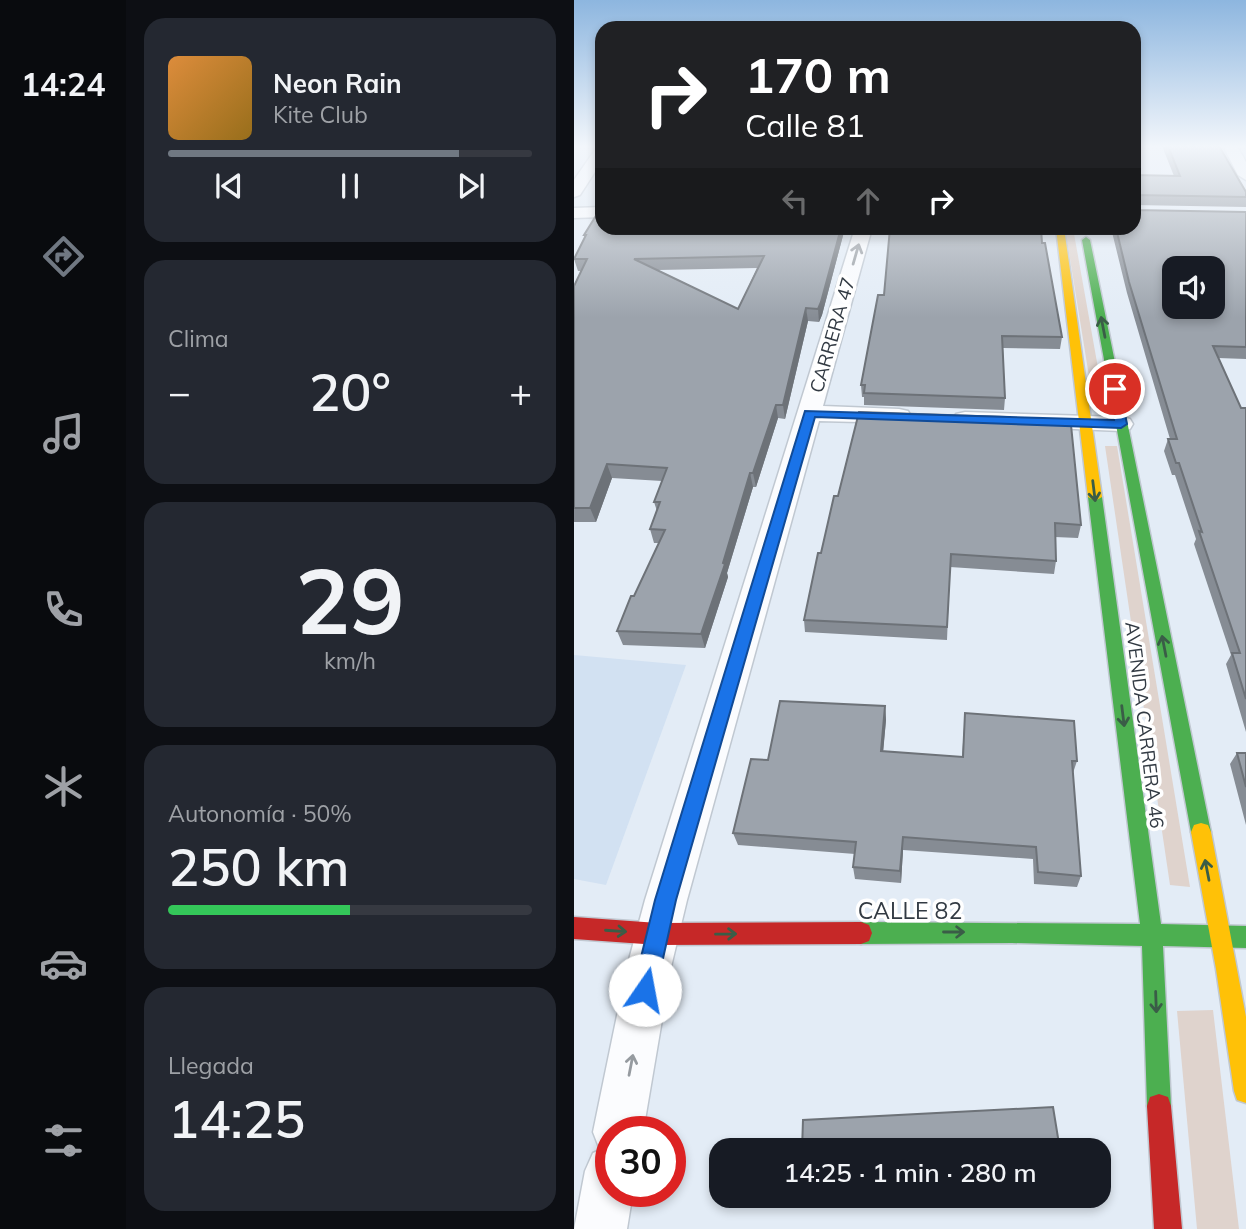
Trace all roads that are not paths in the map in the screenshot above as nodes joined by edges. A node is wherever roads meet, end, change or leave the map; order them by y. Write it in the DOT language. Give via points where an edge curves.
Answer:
graph roads {
  1 [pos="595,212"];
  2 [pos="574,213"];
  3 [pos="861,235"];
  4 [pos="1061,235"];
  5 [pos="1085,235"];
  6 [pos="810,413"];
  7 [pos="919,417"];
  8 [pos="947,418"];
  9 [pos="1085,423"];
  10 [pos="1121,424"];
  11 [pos="574,928"];
  12 [pos="658,934"];
  13 [pos="1152,934"];
  14 [pos="1221,936"];
  15 [pos="1246,937"];
  16 [pos="1246,1091"];
  17 [pos="621,1116"];
  18 [pos="604,1207"];
  19 [pos="600,1229"];
  20 [pos="1168,1229"];
  1 -- 2 [label="street"];
  6 -- 3 [label="street, CARRERA 47, one-way"];
  4 -- 9 [label="main road, AVENIDA CARRERA 46"];
  10 -- 5 [label="main road, AVENIDA CARRERA 46, one-way"];
  6 -- 7 [label="street"];
  6 -- 12 [label="street, CARRERA 47"];
  8 -- 9 [label="street"];
  9 -- 10 [label="street"];
  9 -- 13 [label="main road, AVENIDA CARRERA 46, one-way"];
  14 -- 10 [label="main road, AVENIDA CARRERA 46, one-way"];
  11 -- 12 [label="main road, CALLE 82, one-way"];
  12 -- 13 [label="main road, CALLE 82, one-way"];
  17 -- 12 [label="street, CARRERA 47, one-way"];
  13 -- 14 [label="main road, CALLE 82"];
  13 -- 20 [label="main road, AVENIDA CARRERA 46, one-way"];
  14 -- 15 [label="main road, CALLE 82"];
  14 -- 16 [label="main road, AVENIDA CARRERA 46"];
  18 -- 19 [label="street"];
}
